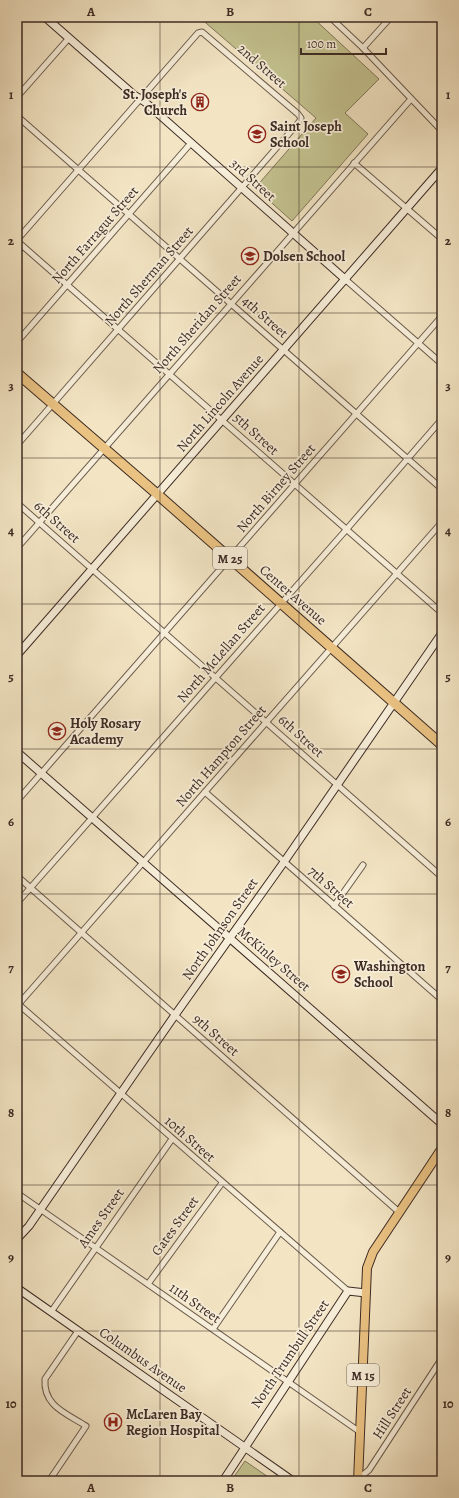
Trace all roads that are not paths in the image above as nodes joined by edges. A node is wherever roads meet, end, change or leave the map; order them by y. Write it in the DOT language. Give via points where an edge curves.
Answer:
graph roads {
  1 [pos="45,17"];
  2 [pos="330,17"];
  3 [pos="391,17"];
  4 [pos="69,38"];
  5 [pos="364,48"];
  6 [pos="17,97"];
  7 [pos="140,99"];
  8 [pos="410,99"];
  9 [pos="17,116"];
  10 [pos="299,122"];
  11 [pos="442,131"];
  12 [pos="192,143"];
  13 [pos="354,163"];
  14 [pos="442,168"];
  15 [pos="79,169"];
  16 [pos="243,187"];
  17 [pos="407,208"];
  18 [pos="129,214"];
  19 [pos="293,233"];
  20 [pos="442,239"];
  21 [pos="17,240"];
  22 [pos="180,259"];
  23 [pos="346,280"];
  24 [pos="67,285"];
  25 [pos="231,303"];
  26 [pos="442,316"];
  27 [pos="118,329"];
  28 [pos="17,342"];
  29 [pos="418,343"];
  30 [pos="284,349"];
  31 [pos="442,364"];
  32 [pos="17,373"];
  33 [pos="169,373"];
  34 [pos="53,404"];
  35 [pos="356,414"];
  36 [pos="442,419"];
  37 [pos="222,420"];
  38 [pos="17,446"];
  39 [pos="104,449"];
  40 [pos="408,459"];
  41 [pos="294,484"];
  42 [pos="442,489"];
  43 [pos="157,494"];
  44 [pos="17,503"];
  45 [pos="39,522"];
  46 [pos="442,522"];
  47 [pos="346,530"];
  48 [pos="17,548"];
  49 [pos="230,558"];
  50 [pos="92,569"];
  51 [pos="396,574"];
  52 [pos="281,603"];
  53 [pos="442,613"];
  54 [pos="165,632"];
  55 [pos="442,633"];
  56 [pos="332,648"];
  57 [pos="17,655"];
  58 [pos="216,677"];
  59 [pos="394,703"];
  60 [pos="267,721"];
  61 [pos="442,745"];
  62 [pos="17,752"];
  63 [pos="42,773"];
  64 [pos="337,785"];
  65 [pos="205,792"];
  66 [pos="17,801"];
  67 [pos="92,818"];
  68 [pos="143,862"];
  69 [pos="284,862"];
  70 [pos="363,865"];
  71 [pos="17,876"];
  72 [pos="442,877"];
  73 [pos="30,888"];
  74 [pos="17,903"];
  75 [pos="334,906"];
  76 [pos="81,933"];
  77 [pos="230,938"];
  78 [pos="442,1000"];
  79 [pos="17,1004"];
  80 [pos="175,1015"];
  81 [pos="121,1094"];
  82 [pos="442,1124"];
  83 [pos="172,1139"];
  84 [pos="442,1148"];
  85 [pos="222,1183"];
  86 [pos="17,1193"];
  87 [pos="40,1209"];
  88 [pos="399,1212"];
  89 [pos="280,1232"];
  90 [pos="17,1239"];
  91 [pos="95,1248"];
  92 [pos="148,1284"];
  93 [pos="17,1288"];
  94 [pos="348,1291"];
  95 [pos="366,1293"];
  96 [pos="51,1312"];
  97 [pos="213,1329"];
  98 [pos="78,1331"];
  99 [pos="442,1358"];
  100 [pos="287,1382"];
  101 [pos="360,1432"];
  102 [pos="245,1447"];
  103 [pos="358,1480"];
  104 [pos="49,1481"];
  105 [pos="223,1481"];
  106 [pos="292,1481"];
  1 -- 4 [label="street, 3rd Street"];
  2 -- 5 [label="street"];
  3 -- 5 [label="street"];
  4 -- 6 [label="street"];
  4 -- 7 [label="street, 3rd Street"];
  5 -- 8 [label="street"];
  7 -- 10 [label="street, 2nd Street" via="198,33 202,32 298,114"];
  7 -- 12 [label="street, 3rd Street"];
  7 -- 15 [label="street"];
  8 -- 11 [label="street"];
  8 -- 13 [label="street, North Sheridan Street"];
  9 -- 15 [label="street, 4th Street"];
  10 -- 16 [label="street, North Sherman Street"];
  12 -- 16 [label="street, 3rd Street"];
  12 -- 18 [label="street, North Farragut Street"];
  13 -- 17 [label="street"];
  13 -- 19 [label="street, North Sheridan Street"];
  14 -- 17 [label="street, North Lincoln Avenue"];
  15 -- 18 [label="street, 4th Street"];
  15 -- 21 [label="street"];
  16 -- 19 [label="street, 3rd Street"];
  16 -- 22 [label="street, North Sherman Street"];
  17 -- 20 [label="street"];
  17 -- 23 [label="street, North Lincoln Avenue"];
  18 -- 22 [label="street, 4th Street"];
  18 -- 24 [label="street, North Farragut Street"];
  19 -- 23 [label="street, 3rd Street"];
  19 -- 25 [label="street, North Sheridan Street"];
  21 -- 24 [label="street, 5th Street"];
  22 -- 25 [label="street, 4th Street"];
  22 -- 27 [label="street, North Sherman Street"];
  23 -- 29 [label="street, 3rd Street"];
  23 -- 30 [label="street, North Lincoln Avenue"];
  24 -- 27 [label="street, 5th Street"];
  24 -- 28 [label="street, North Farragut Street"];
  25 -- 30 [label="street, 4th Street"];
  25 -- 33 [label="street, North Sheridan Street"];
  26 -- 29 [label="street, North Birney Street"];
  27 -- 33 [label="street, 5th Street"];
  27 -- 34 [label="street, North Sherman Street"];
  29 -- 31 [label="street, 3rd Street"];
  29 -- 35 [label="street, North Birney Street"];
  30 -- 35 [label="street, 4th Street"];
  30 -- 37 [label="street, North Lincoln Avenue"];
  32 -- 34 [label="highway, Center Avenue / M 25"];
  33 -- 37 [label="street, 5th Street"];
  33 -- 39 [label="street, North Sheridan Street"];
  34 -- 38 [label="street, North Sherman Street"];
  34 -- 39 [label="highway, Center Avenue / M 25"];
  35 -- 40 [label="street, 4th Street"];
  35 -- 41 [label="street, North Birney Street"];
  36 -- 40 [label="street, North McLellan Street"];
  37 -- 41 [label="street, 5th Street"];
  37 -- 43 [label="street, North Lincoln Avenue"];
  39 -- 43 [label="highway, Center Avenue / M 25"];
  39 -- 45 [label="street, North Sheridan Street"];
  40 -- 42 [label="street, 4th Street"];
  40 -- 47 [label="street, North McLellan Street"];
  41 -- 47 [label="street, 5th Street"];
  41 -- 49 [label="street, North Birney Street"];
  43 -- 49 [label="highway, Center Avenue / M 25"];
  43 -- 50 [label="street, North Lincoln Avenue"];
  44 -- 45 [label="street, 6th Street"];
  45 -- 48 [label="street, North Sheridan Street"];
  45 -- 50 [label="street, 6th Street"];
  46 -- 51 [label="street, North Hampton Street"];
  47 -- 51 [label="street, 5th Street"];
  47 -- 52 [label="street, North McLellan Street"];
  49 -- 52 [label="highway, Center Avenue / M 25"];
  49 -- 54 [label="street, North Birney Street"];
  50 -- 54 [label="street, 6th Street"];
  50 -- 57 [label="street, North Lincoln Avenue"];
  51 -- 53 [label="street, 5th Street"];
  51 -- 56 [label="street, North Hampton Street"];
  52 -- 56 [label="highway, Center Avenue / M 25"];
  52 -- 58 [label="street, North McLellan Street"];
  54 -- 58 [label="street, 6th Street"];
  54 -- 63 [label="street, North Birney Street"];
  55 -- 59 [label="street, North Johnson Street"];
  56 -- 59 [label="highway, Center Avenue / M 25"];
  56 -- 60 [label="street, North Hampton Street"];
  58 -- 60 [label="street, 6th Street"];
  58 -- 67 [label="street, North McLellan Street"];
  59 -- 61 [label="highway, Center Avenue / M 25"];
  59 -- 64 [label="street, North Johnson Street"];
  60 -- 64 [label="street, 6th Street"];
  60 -- 65 [label="street, North Hampton Street"];
  62 -- 63 [label="street, McKinley Street"];
  63 -- 66 [label="street, North Birney Street"];
  63 -- 67 [label="street, McKinley Street"];
  64 -- 69 [label="street, North Johnson Street"];
  64 -- 72 [label="street, 6th Street"];
  65 -- 68 [label="street, North Hampton Street"];
  65 -- 69 [label="street, 7th Street"];
  67 -- 68 [label="street, McKinley Street"];
  67 -- 73 [label="street, North McLellan Street"];
  68 -- 76 [label="street, North Hampton Street"];
  68 -- 77 [label="street, McKinley Street"];
  69 -- 75 [label="street, 7th Street"];
  69 -- 77 [label="street, North Johnson Street"];
  70 -- 75 [label="street"];
  71 -- 73 [label="street, 9th Street"];
  73 -- 74 [label="street, North McLellan Street"];
  73 -- 76 [label="street, 9th Street"];
  75 -- 78 [label="street, 7th Street"];
  76 -- 79 [label="street, North Hampton Street"];
  76 -- 80 [label="street, 9th Street"];
  77 -- 80 [label="street, North Johnson Street"];
  77 -- 82 [label="street, McKinley Street"];
  79 -- 81 [label="street, 10th Street"];
  80 -- 81 [label="street, North Johnson Street"];
  80 -- 88 [label="street, 9th Street"];
  81 -- 83 [label="street, 10th Street"];
  81 -- 87 [label="street, North Johnson Street"];
  83 -- 85 [label="street, 10th Street"];
  83 -- 91 [label="street, Ames Street"];
  84 -- 88 [label="main road, M 15"];
  85 -- 89 [label="street, 10th Street"];
  85 -- 92 [label="street, Gates Street"];
  86 -- 87 [label="street, 11th Street"];
  87 -- 90 [label="street, North Johnson Street"];
  87 -- 91 [label="street, 11th Street"];
  88 -- 95 [label="main road, M 15" via="366,1268"];
  89 -- 94 [label="street, 10th Street"];
  89 -- 97 [label="street"];
  91 -- 92 [label="street, 11th Street"];
  91 -- 96 [label="street, Ames Street"];
  92 -- 97 [label="street, 11th Street"];
  93 -- 96 [label="street, Columbus Avenue"];
  94 -- 95 [label="street, North Trumbull Street"];
  94 -- 100 [label="street, North Trumbull Street"];
  95 -- 101 [label="main road, M 15"];
  96 -- 98 [label="street, Columbus Avenue"];
  97 -- 100 [label="street, 11th Street"];
  98 -- 102 [label="street, Columbus Avenue"];
  98 -- 104 [label="street" via="45,1379 44,1388 52,1403 86,1426"];
  99 -- 103 [label="street, Hill Street" via="369,1470"];
  100 -- 101 [label="street, 11th Street"];
  100 -- 102 [label="street, North Trumbull Street"];
  101 -- 103 [label="main road, M 15"];
  102 -- 105 [label="street, North Trumbull Street"];
  102 -- 106 [label="street, Columbus Avenue"];
}
